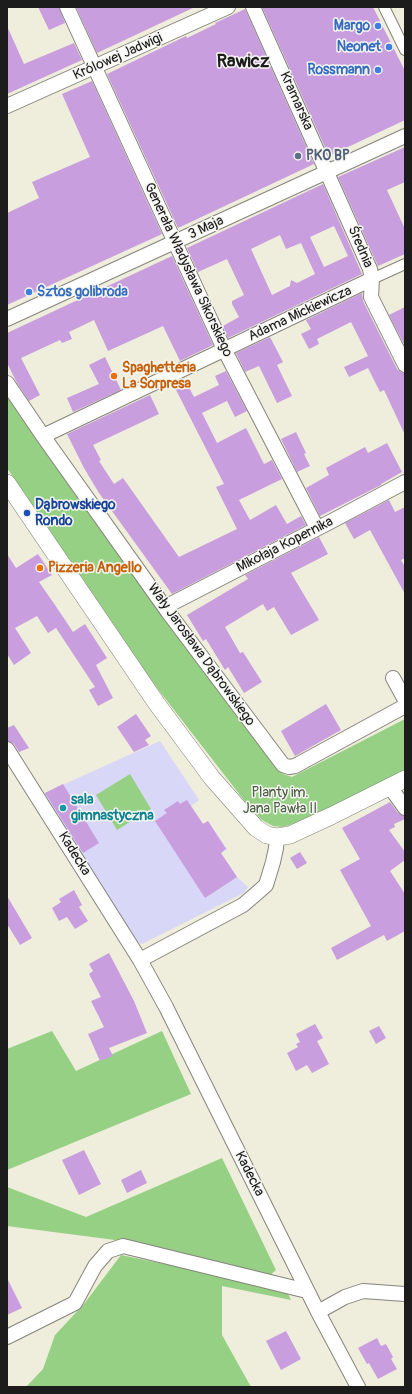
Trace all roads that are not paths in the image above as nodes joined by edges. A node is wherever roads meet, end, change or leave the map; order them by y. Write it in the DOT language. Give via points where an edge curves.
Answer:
graph roads {
  1 [pos="67,7"];
  2 [pos="226,7"];
  3 [pos="253,7"];
  4 [pos="384,7"];
  5 [pos="405,50"];
  6 [pos="95,67"];
  7 [pos="7,106"];
  8 [pos="405,136"];
  9 [pos="328,172"];
  10 [pos="174,243"];
  11 [pos="405,264"];
  12 [pos="372,279"];
  13 [pos="7,319"];
  14 [pos="224,350"];
  15 [pos="405,365"];
  16 [pos="7,383"];
  17 [pos="42,436"];
  18 [pos="405,482"];
  19 [pos="7,484"];
  20 [pos="316,528"];
  21 [pos="165,607"];
  22 [pos="393,678"];
  23 [pos="405,700"];
  24 [pos="405,706"];
  25 [pos="7,748"];
  26 [pos="398,783"];
  27 [pos="405,808"];
  28 [pos="277,837"];
  29 [pos="140,960"];
  30 [pos="307,1290"];
  31 [pos="405,1294"];
  32 [pos="318,1312"];
  33 [pos="7,1337"];
  34 [pos="358,1387"];
  1 -- 6 [label="street, Generała Władysława Sikorskiego"];
  2 -- 6 [label="street, Królowej Jadwigi"];
  3 -- 9 [label="street, Kramarska"];
  4 -- 5 [label="street"];
  6 -- 7 [label="street, Królowej Jadwigi"];
  6 -- 10 [label="street, Generała Władysława Sikorskiego"];
  8 -- 9 [label="street, 3 Maja"];
  9 -- 10 [label="street, 3 Maja"];
  9 -- 12 [label="street, Średnia"];
  10 -- 13 [label="street, 3 Maja"];
  10 -- 14 [label="street, Generała Władysława Sikorskiego"];
  11 -- 12 [label="street, Adama Mickiewicza"];
  12 -- 14 [label="street, Adama Mickiewicza"];
  12 -- 15 [label="street, Średnia" via="371,297"];
  14 -- 17 [label="street, Adama Mickiewicza"];
  14 -- 20 [label="street, Generała Władysława Sikorskiego"];
  16 -- 17 [label="street, Wały Jarosława Dąbrowskiego"];
  17 -- 21 [label="street, Wały Jarosława Dąbrowskiego"];
  18 -- 20 [label="street, Mikołaja Kopernika"];
  19 -- 28 [label="street" via="157,704 212,778 256,828 267,835"];
  20 -- 21 [label="street, Mikołaja Kopernika"];
  21 -- 24 [label="street, Wały Jarosława Dąbrowskiego" via="284,765 295,766"];
  22 -- 23 [label="street"];
  25 -- 29 [label="street, Kadecka"];
  26 -- 27 [label="street"];
  26 -- 28 [label="street" via="290,835"];
  28 -- 29 [label="street" via="266,885 257,894"];
  29 -- 30 [label="street, Kadecka"];
  30 -- 32 [label="street, Kadecka"];
  30 -- 33 [label="street" via="123,1246 108,1250 95,1266 75,1303"];
  31 -- 32 [label="street" via="363,1291 345,1297"];
  32 -- 34 [label="street, Kadecka"];
}
